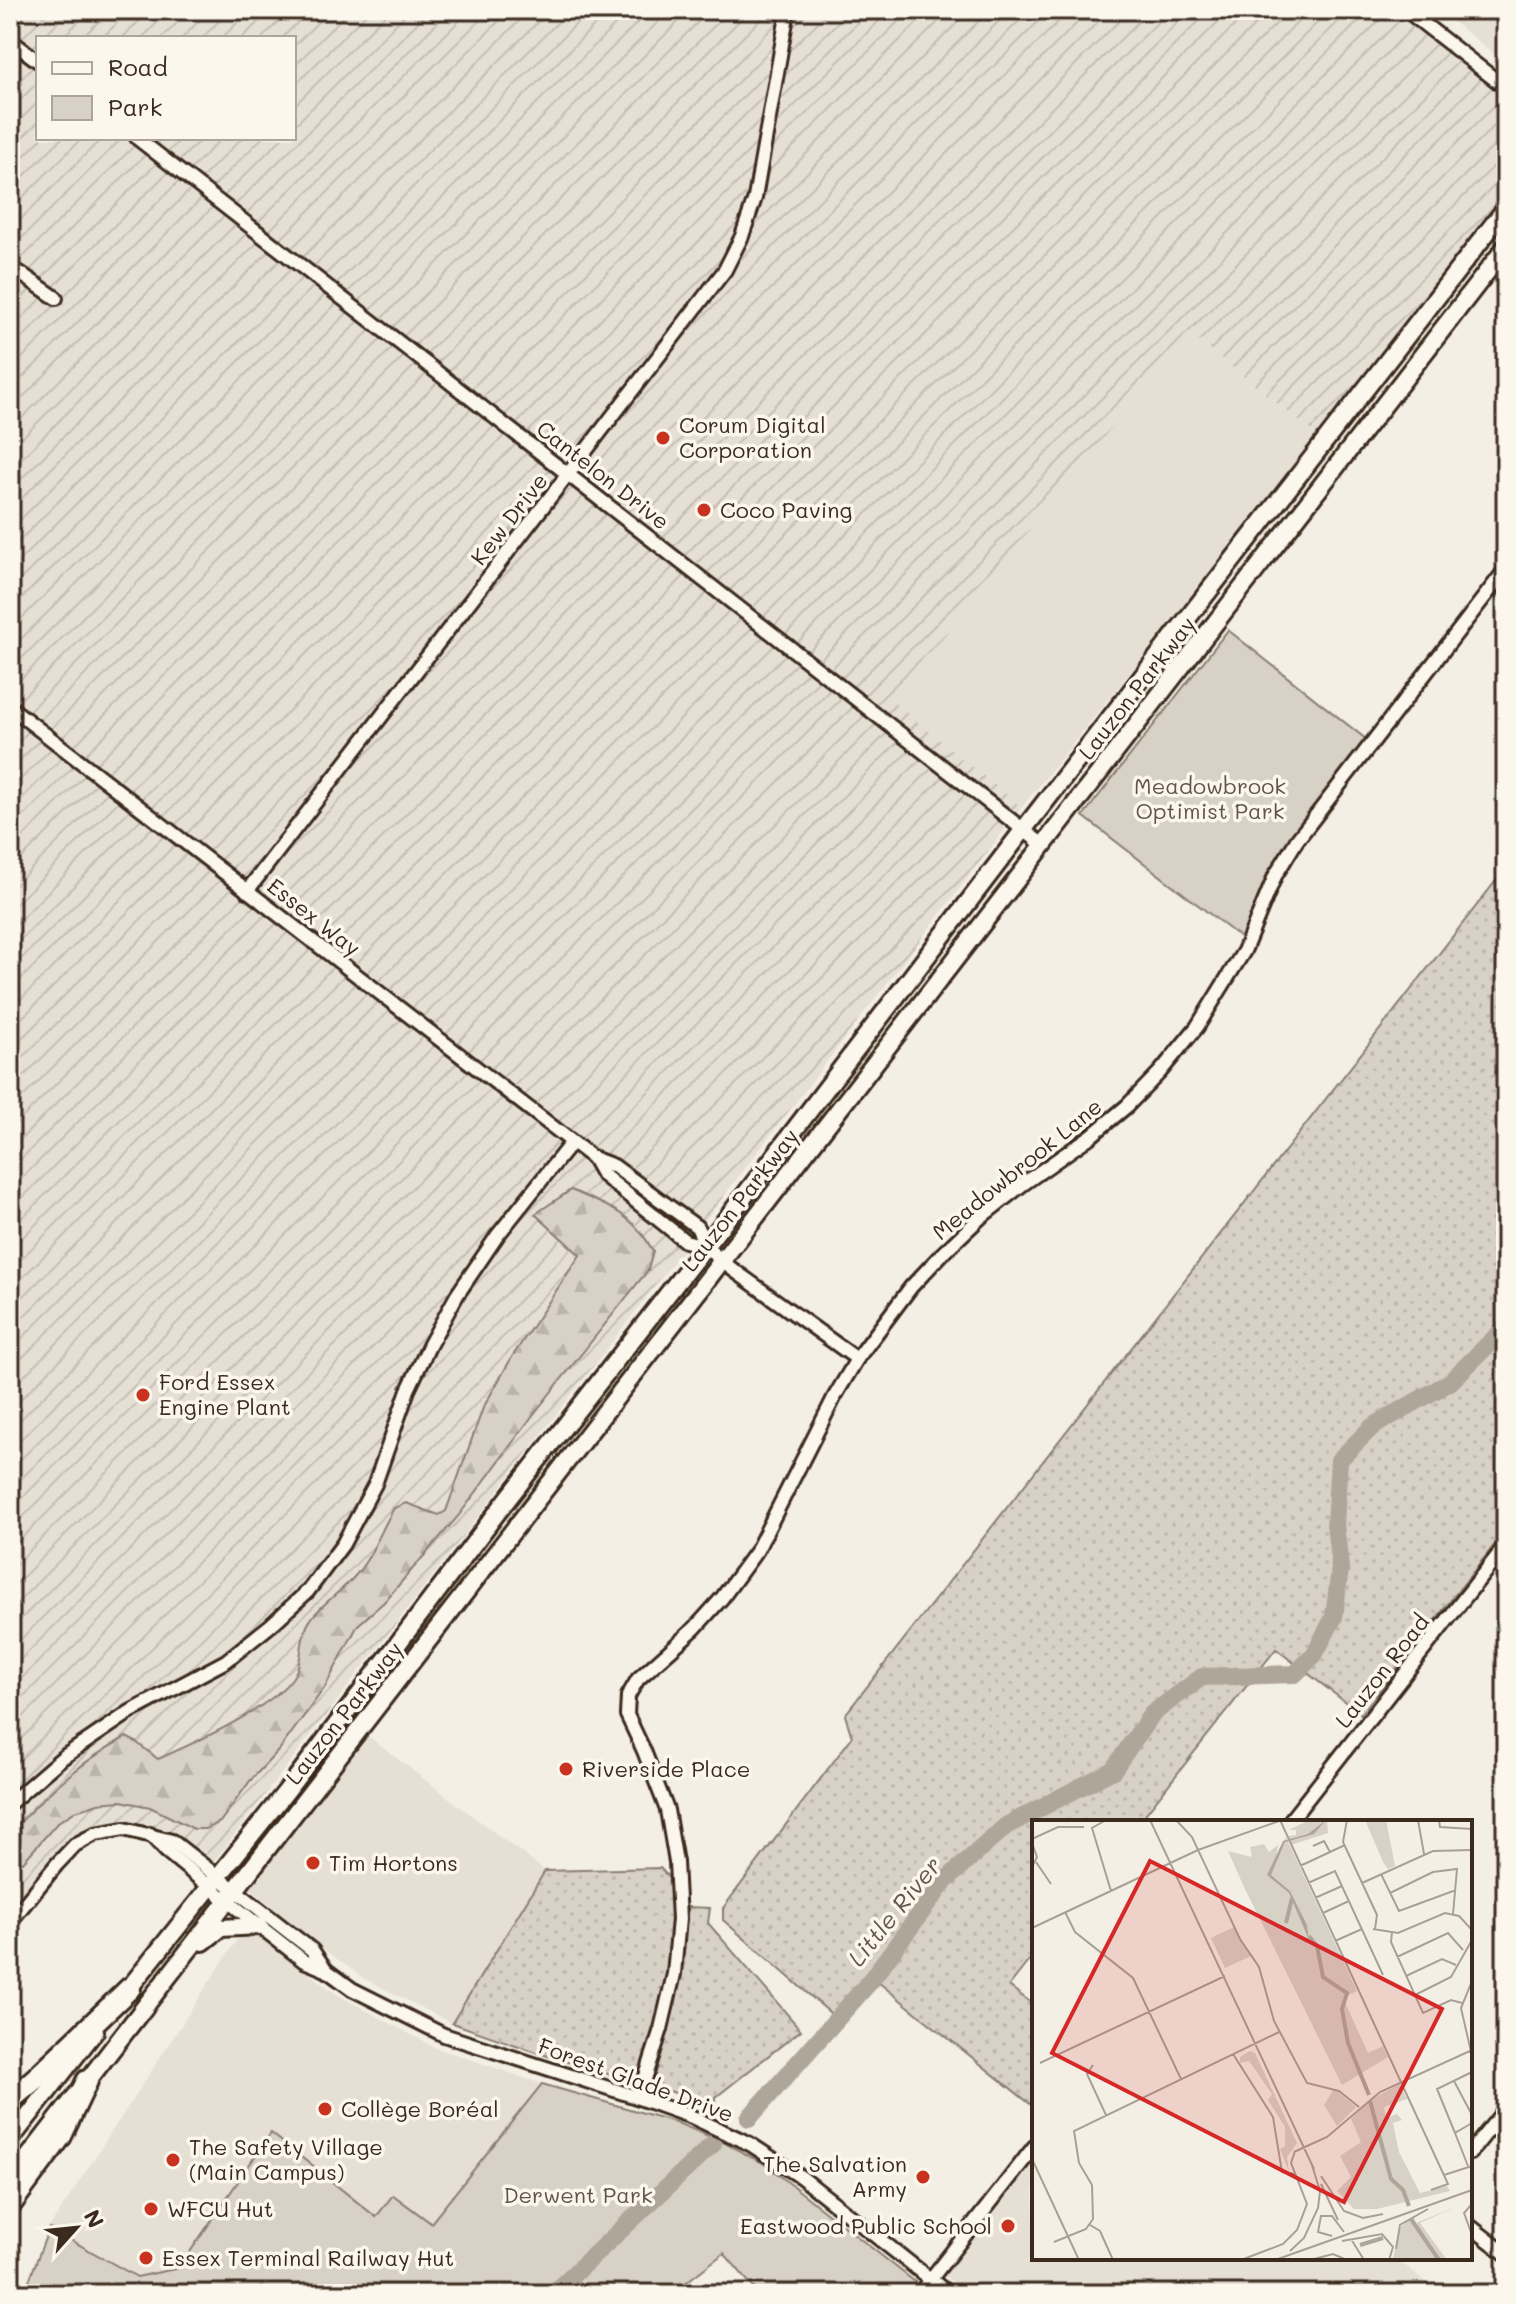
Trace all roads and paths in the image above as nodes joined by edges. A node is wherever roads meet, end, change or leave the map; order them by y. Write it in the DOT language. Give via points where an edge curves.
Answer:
graph roads {
  1 [pos="788,10"];
  2 [pos="1406,10"];
  3 [pos="10,40"];
  4 [pos="36,60"];
  5 [pos="1506,88"];
  6 [pos="140,140"];
  7 [pos="1506,208"];
  8 [pos="1506,247"];
  9 [pos="10,272"];
  10 [pos="56,298"];
  11 [pos="569,473"];
  12 [pos="1506,569"];
  13 [pos="10,707"];
  14 [pos="1024,829"];
  15 [pos="1043,845"];
  16 [pos="247,891"];
  17 [pos="572,1142"];
  18 [pos="593,1158"];
  19 [pos="706,1246"];
  20 [pos="721,1261"];
  21 [pos="857,1359"];
  22 [pos="1506,1545"];
  23 [pos="10,1803"];
  24 [pos="1291,1820"];
  25 [pos="214,1882"];
  26 [pos="231,1896"];
  27 [pos="15,1907"];
  28 [pos="10,1922"];
  29 [pos="259,1926"];
  30 [pos="185,1955"];
  31 [pos="326,1970"];
  32 [pos="130,1988"];
  33 [pos="87,2081"];
  34 [pos="639,2098"];
  35 [pos="10,2100"];
  36 [pos="1506,2108"];
  37 [pos="10,2140"];
  38 [pos="1032,2150"];
  39 [pos="1472,2150"];
  40 [pos="10,2181"];
  41 [pos="10,2205"];
  42 [pos="1472,2228"];
  43 [pos="1506,2254"];
  44 [pos="930,2280"];
  45 [pos="919,2294"];
  46 [pos="949,2294"];
  1 -- 11 [label="street, Kew Drive" via="755,198 742,236 725,270"];
  2 -- 5 [label="street"];
  3 -- 4 [label="street"];
  6 -- 11 [label="street, Cantelon Drive"];
  7 -- 14 [label="main road, Lauzon Parkway"];
  8 -- 15 [label="main road, Lauzon Parkway"];
  9 -- 10 [label="street" via="20,273"];
  11 -- 14 [label="street, Cantelon Drive"];
  11 -- 16 [label="street, Kew Drive"];
  12 -- 21 [label="street, Meadowbrook Lane" via="1297,840 1275,876 1244,951 1179,1049 1127,1106 942,1254"];
  13 -- 16 [label="street, Essex Way"];
  14 -- 15 [label="street, Cantelon Drive"];
  14 -- 19 [label="main road, Lauzon Parkway"];
  15 -- 20 [label="main road, Lauzon Parkway"];
  16 -- 17 [label="street, Essex Way"];
  17 -- 18 [label="street, Essex Way"];
  17 -- 23 [label="street" via="457,1295 408,1390 375,1484 343,1544 308,1591 226,1661 130,1712 62,1758"];
  18 -- 19 [label="street, Essex Way" via="614,1166 692,1223"];
  18 -- 19 [label="street, Essex Way" via="602,1174 685,1241"];
  19 -- 20 [label="street, Essex Way"];
  19 -- 25 [label="main road, Lauzon Parkway"];
  20 -- 21 [label="street, Essex Way"];
  20 -- 26 [label="main road, Lauzon Parkway"];
  21 -- 34 [label="street, Meadowbrook Lane" via="757,1550 722,1598 638,1679 628,1696 627,1715 667,1810 679,1919 674,1974"];
  22 -- 24 [label="street, Lauzon Road"];
  25 -- 26 [label="street"];
  25 -- 27 [label="street" via="172,1841 124,1829 95,1834 75,1845"];
  25 -- 32 [label="main road, Lauzon Parkway"];
  26 -- 29 [label="street, Forest Glade Drive"];
  26 -- 30 [label="main road, Lauzon Parkway"];
  26 -- 31 [label="street, Forest Glade Drive" via="312,1950"];
  27 -- 28 [label="street"];
  29 -- 30 [label="main road" via="221,1928"];
  29 -- 31 [label="street, Forest Glade Drive" via="304,1961"];
  30 -- 33 [label="main road, Lauzon Parkway"];
  31 -- 34 [label="street, Forest Glade Drive" via="352,1989 444,2035"];
  32 -- 35 [label="highway"];
  32 -- 37 [label="main road, Lauzon Parkway"];
  33 -- 40 [label="main road, Lauzon Parkway"];
  33 -- 41 [label="highway" via="61,2136"];
  34 -- 44 [label="street, Forest Glade Drive" via="750,2144 801,2177"];
  36 -- 39 [label="street"];
  38 -- 44 [label="street"];
  42 -- 43 [label="street"];
  44 -- 45 [label="street"];
  44 -- 46 [label="street, Forest Glade Drive"];
}
